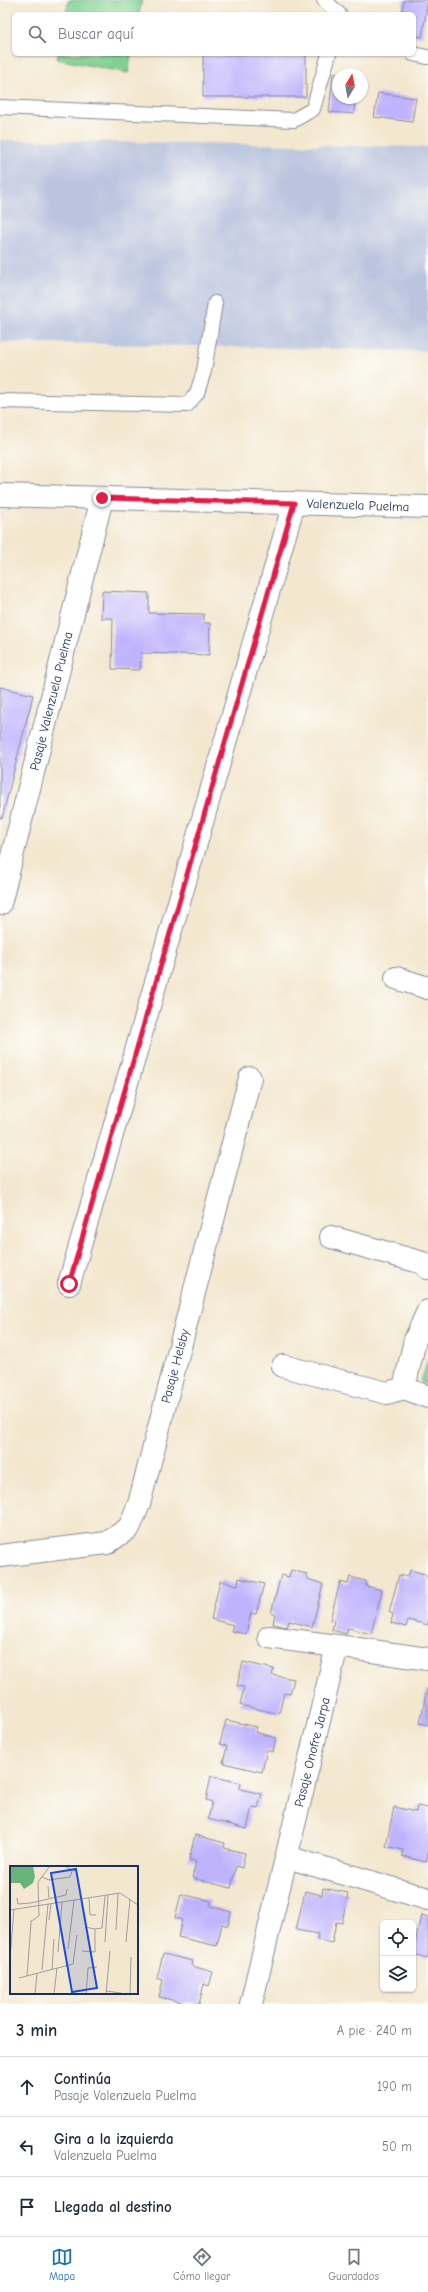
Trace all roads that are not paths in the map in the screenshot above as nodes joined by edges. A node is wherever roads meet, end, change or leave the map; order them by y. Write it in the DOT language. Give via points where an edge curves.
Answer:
graph roads {
  1 [pos="324,0"];
  2 [pos="336,12"];
  3 [pos="416,55"];
  4 [pos="328,56"];
  5 [pos="427,57"];
  6 [pos="0,107"];
  7 [pos="215,303"];
  8 [pos="0,401"];
  9 [pos="0,495"];
  10 [pos="102,498"];
  11 [pos="294,503"];
  12 [pos="428,507"];
  13 [pos="0,904"];
  14 [pos="396,978"];
  15 [pos="428,988"];
  16 [pos="250,1078"];
  17 [pos="331,1237"];
  18 [pos="428,1268"];
  19 [pos="69,1284"];
  20 [pos="428,1311"];
  21 [pos="283,1366"];
  22 [pos="404,1388"];
  23 [pos="428,1397"];
  24 [pos="3,1556"];
  25 [pos="269,1637"];
  26 [pos="337,1646"];
  27 [pos="428,1659"];
  28 [pos="287,1857"];
  29 [pos="428,1899"];
  30 [pos="251,2004"];
  1 -- 2 [label="lane"];
  3 -- 5 [label="lane"];
  4 -- 6 [label="lane" via="313,109 294,120"];
  7 -- 8 [label="lane" via="204,371 197,393 187,405"];
  9 -- 10 [label="street, Valenzuela Puelma"];
  10 -- 11 [label="street, Valenzuela Puelma"];
  10 -- 13 [label="street, Pasaje Valenzuela Puelma"];
  11 -- 12 [label="street, Valenzuela Puelma"];
  11 -- 19 [label="street"];
  14 -- 15 [label="street"];
  16 -- 24 [label="street, Pasaje Helsby" via="139,1504 129,1528 107,1543"];
  17 -- 18 [label="street" via="423,1263"];
  20 -- 22 [label="street" via="416,1340"];
  21 -- 22 [label="street" via="387,1393"];
  22 -- 23 [label="street"];
  25 -- 26 [label="street"];
  26 -- 27 [label="street"];
  26 -- 28 [label="street, Pasaje Onofre Jarpa"];
  28 -- 29 [label="street"];
  28 -- 30 [label="street, Pasaje Onofre Jarpa"];
}
